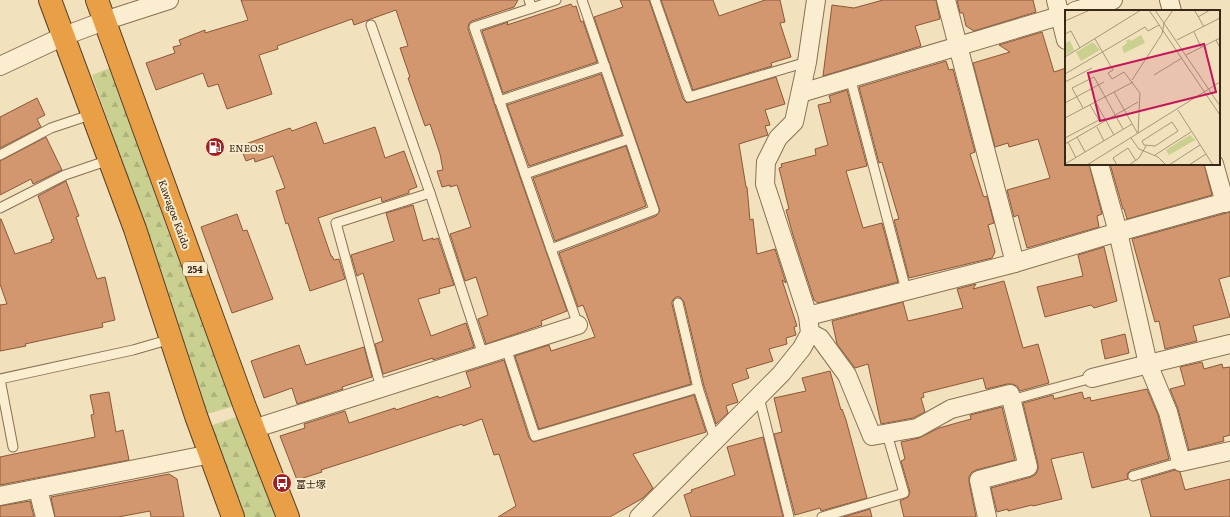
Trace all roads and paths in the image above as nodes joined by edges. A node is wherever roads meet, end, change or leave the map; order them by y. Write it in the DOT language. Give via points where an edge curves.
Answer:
graph roads {
  1 [pos="50,0"];
  2 [pos="97,0"];
  3 [pos="169,0"];
  4 [pos="556,0"];
  5 [pos="582,0"];
  6 [pos="655,0"];
  7 [pos="816,0"];
  8 [pos="946,0"];
  9 [pos="1113,0"];
  10 [pos="1169,0"];
  11 [pos="530,4"];
  12 [pos="1064,10"];
  13 [pos="1172,10"];
  14 [pos="104,21"];
  15 [pos="371,25"];
  16 [pos="1065,25"];
  17 [pos="64,36"];
  18 [pos="957,46"];
  19 [pos="807,62"];
  20 [pos="0,66"];
  21 [pos="605,66"];
  22 [pos="850,77"];
  23 [pos="801,93"];
  24 [pos="500,101"];
  25 [pos="93,114"];
  26 [pos="629,139"];
  27 [pos="0,155"];
  28 [pos="109,160"];
  29 [pos="1099,165"];
  30 [pos="1214,165"];
  31 [pos="525,174"];
  32 [pos="430,193"];
  33 [pos="1227,202"];
  34 [pos="0,208"];
  35 [pos="1118,232"];
  36 [pos="551,249"];
  37 [pos="1015,263"];
  38 [pos="906,290"];
  39 [pos="678,303"];
  40 [pos="809,324"];
  41 [pos="578,325"];
  42 [pos="171,339"];
  43 [pos="1230,344"];
  44 [pos="506,348"];
  45 [pos="484,355"];
  46 [pos="1148,364"];
  47 [pos="1092,378"];
  48 [pos="381,388"];
  49 [pos="698,388"];
  50 [pos="759,397"];
  51 [pos="1011,400"];
  52 [pos="254,428"];
  53 [pos="888,434"];
  54 [pos="715,440"];
  55 [pos="13,447"];
  56 [pos="1230,451"];
  57 [pos="211,454"];
  58 [pos="1181,462"];
  59 [pos="1133,476"];
  60 [pos="38,489"];
  61 [pos="0,496"];
  62 [pos="45,517"];
  63 [pos="233,517"];
  64 [pos="288,517"];
  65 [pos="639,517"];
  66 [pos="789,517"];
  67 [pos="822,517"];
  68 [pos="988,517"];
  1 -- 17 [label="highway"];
  2 -- 14 [label="highway, Kawagoe Kaido / 254"];
  3 -- 14 [label="street"];
  4 -- 11 [label="lane"];
  5 -- 21 [label="lane"];
  6 -- 19 [label="lane" via="689,98"];
  7 -- 19 [label="street"];
  8 -- 18 [label="street"];
  9 -- 12 [label="street"];
  10 -- 13 [label="street"];
  11 -- 24 [label="lane" via="474,27"];
  12 -- 16 [label="street"];
  12 -- 18 [label="street"];
  14 -- 17 [label="street"];
  14 -- 52 [label="highway, Kawagoe Kaido / 254"];
  15 -- 32 [label="lane"];
  17 -- 20 [label="street"];
  17 -- 25 [label="highway"];
  18 -- 22 [label="street"];
  18 -- 37 [label="street"];
  19 -- 23 [label="street"];
  21 -- 24 [label="lane"];
  21 -- 26 [label="lane"];
  22 -- 23 [label="street"];
  22 -- 38 [label="lane"];
  23 -- 40 [label="street" via="794,122 778,138 766,162 765,184"];
  24 -- 31 [label="lane"];
  25 -- 27 [label="lane" via="51,128"];
  25 -- 28 [label="highway"];
  26 -- 31 [label="lane"];
  26 -- 36 [label="lane" via="654,210"];
  28 -- 34 [label="lane" via="65,175"];
  28 -- 42 [label="highway" via="135,228"];
  29 -- 35 [label="street"];
  30 -- 33 [label="street"];
  31 -- 36 [label="lane"];
  32 -- 45 [label="lane"];
  32 -- 48 [label="lane" via="336,223"];
  33 -- 35 [label="street"];
  35 -- 37 [label="street"];
  35 -- 46 [label="street"];
  36 -- 41 [label="lane"];
  37 -- 38 [label="street"];
  38 -- 40 [label="street"];
  39 -- 49 [label="lane"];
  40 -- 50 [label="street" via="802,348"];
  40 -- 53 [label="street" via="846,375 872,436"];
  41 -- 44 [label="street"];
  42 -- 55 [label="lane" via="133,350 0,379"];
  42 -- 57 [label="highway"];
  43 -- 46 [label="street"];
  44 -- 45 [label="street"];
  44 -- 49 [label="lane" via="535,436"];
  45 -- 48 [label="street"];
  46 -- 47 [label="street"];
  46 -- 58 [label="street" via="1168,412"];
  47 -- 51 [label="lane"];
  48 -- 52 [label="street"];
  49 -- 54 [label="lane"];
  50 -- 54 [label="street"];
  50 -- 66 [label="lane"];
  51 -- 53 [label="street" via="1010,394 951,409 917,428"];
  51 -- 68 [label="street" via="1028,467 979,480"];
  52 -- 64 [label="highway, Kawagoe Kaido / 254"];
  53 -- 67 [label="lane" via="904,493"];
  54 -- 65 [label="street"];
  56 -- 58 [label="street"];
  57 -- 60 [label="street"];
  57 -- 63 [label="highway"];
  58 -- 59 [label="lane"];
  60 -- 61 [label="street"];
  60 -- 62 [label="street"];
}
